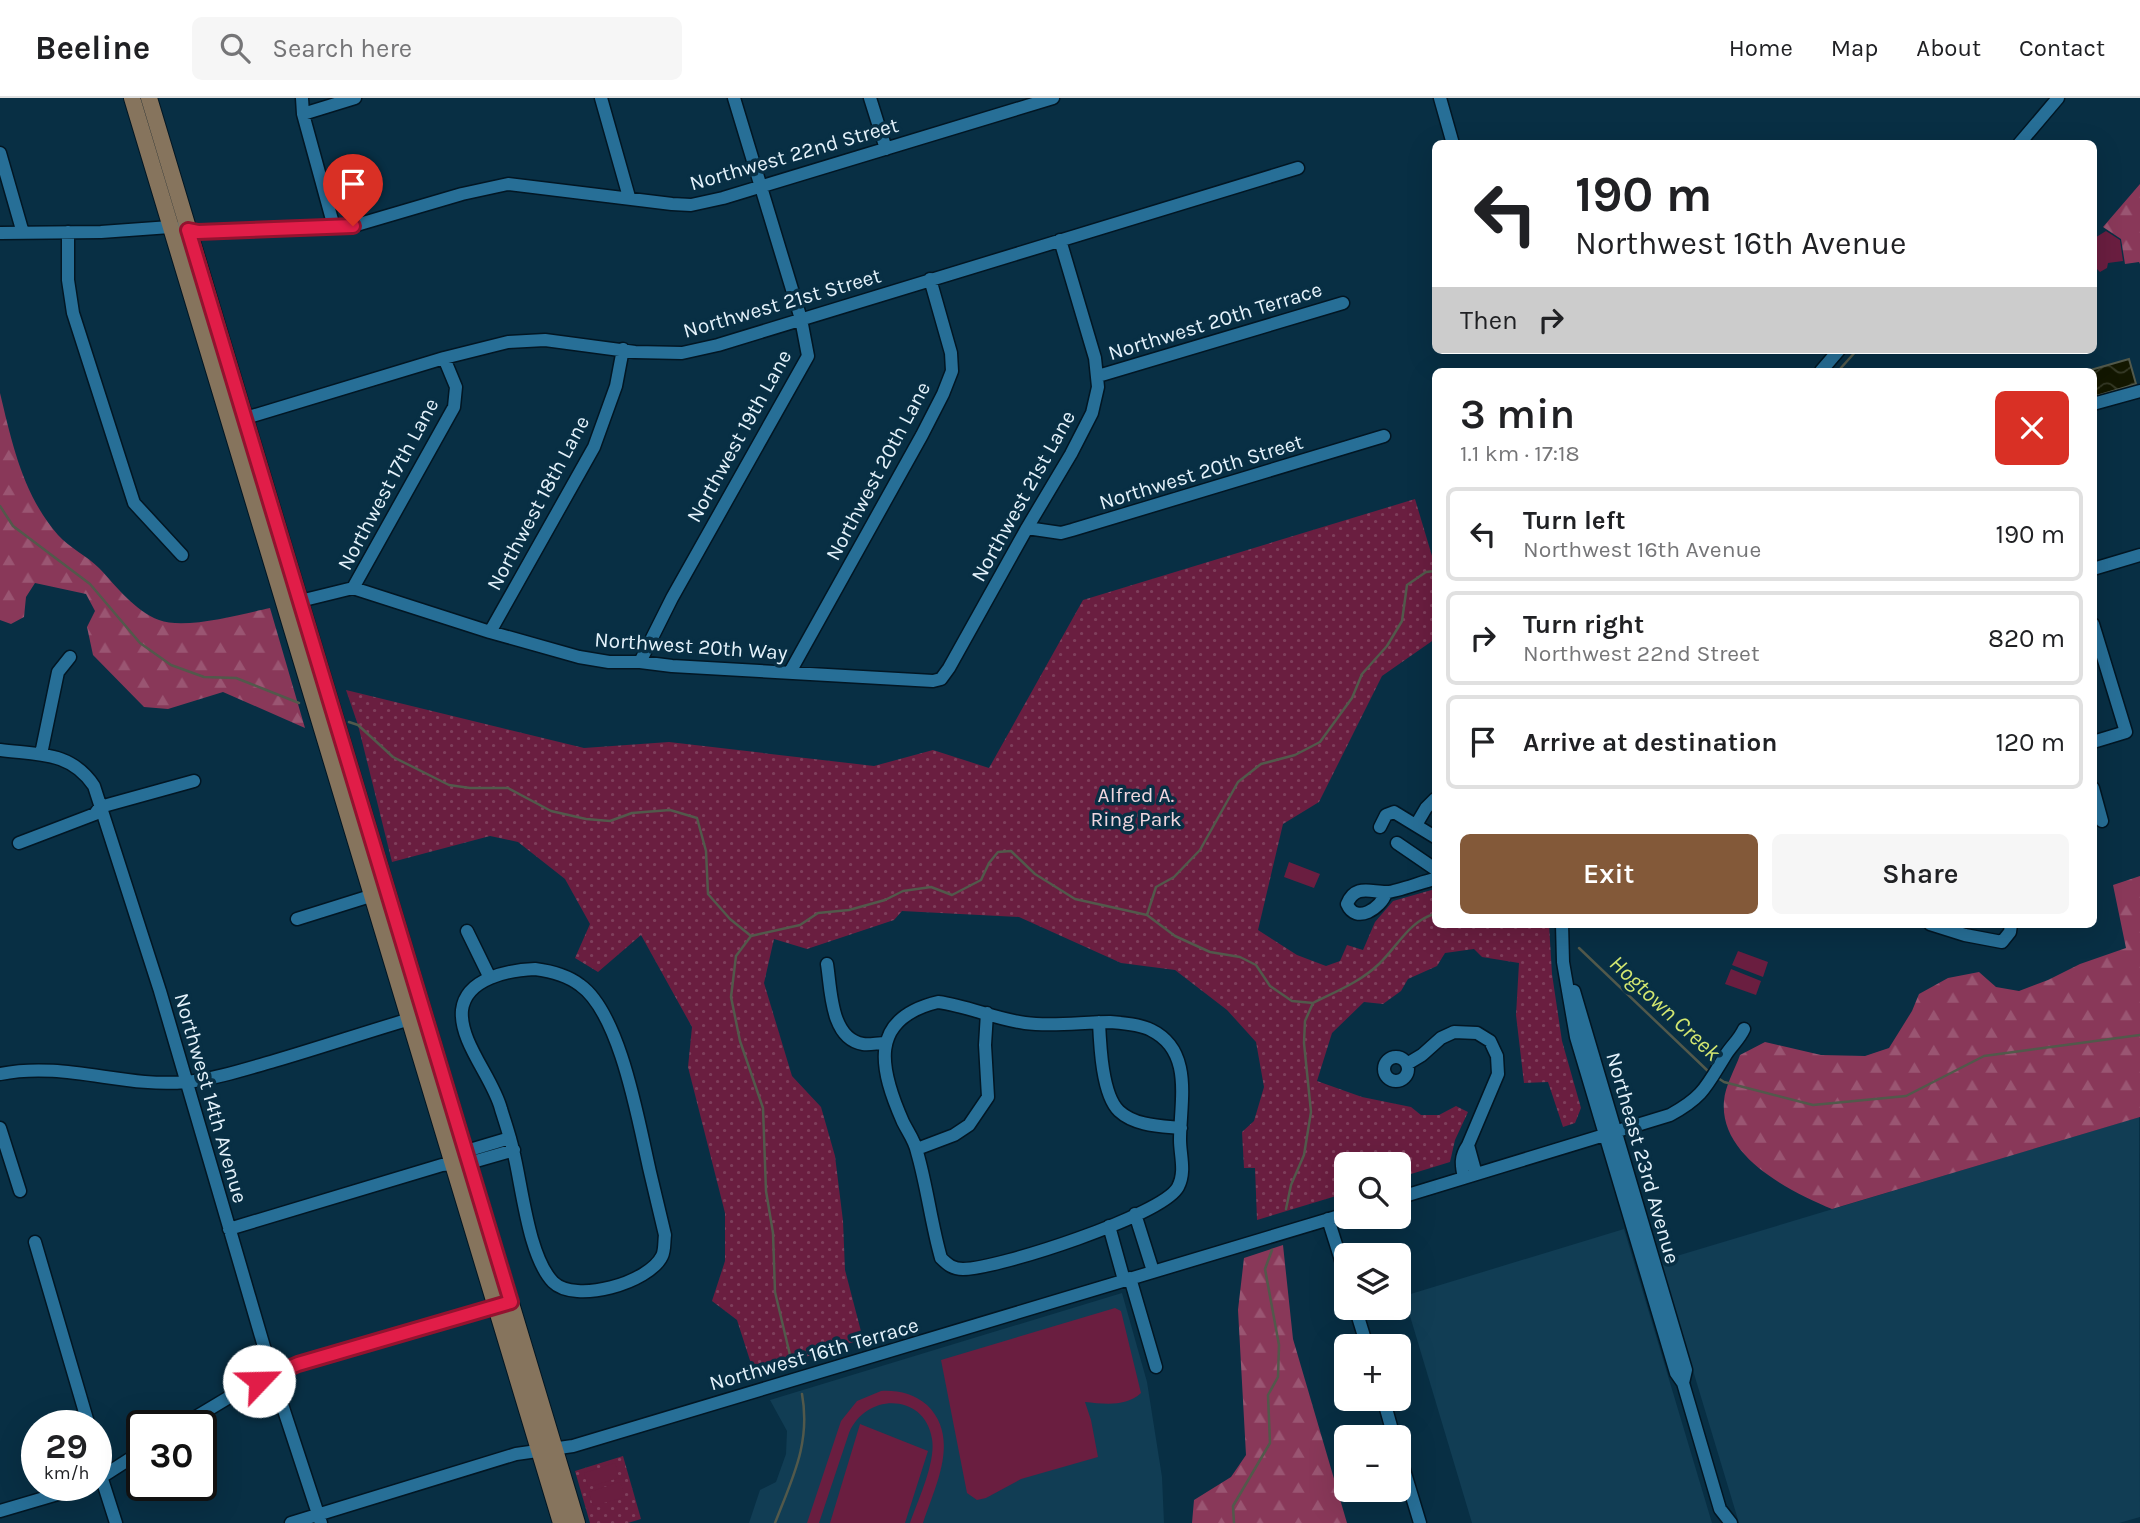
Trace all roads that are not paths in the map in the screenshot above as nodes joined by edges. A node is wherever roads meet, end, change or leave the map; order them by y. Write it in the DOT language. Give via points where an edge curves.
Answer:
graph roads {
  1 [pos="132,98"];
  2 [pos="149,98"];
  3 [pos="302,98"];
  4 [pos="355,98"];
  5 [pos="601,98"];
  6 [pos="734,98"];
  7 [pos="870,98"];
  8 [pos="1053,98"];
  9 [pos="1440,98"];
  10 [pos="2058,98"];
  11 [pos="1009,104"];
  12 [pos="303,114"];
  13 [pos="1453,140"];
  14 [pos="2021,140"];
  15 [pos="886,149"];
  16 [pos="0,153"];
  17 [pos="1298,168"];
  18 [pos="761,187"];
  19 [pos="629,197"];
  20 [pos="170,227"];
  21 [pos="334,227"];
  22 [pos="188,230"];
  23 [pos="68,232"];
  24 [pos="0,233"];
  25 [pos="23,233"];
  26 [pos="1060,240"];
  27 [pos="929,279"];
  28 [pos="1343,303"];
  29 [pos="801,319"];
  30 [pos="623,349"];
  31 [pos="444,358"];
  32 [pos="1098,376"];
  33 [pos="2140,391"];
  34 [pos="2097,403"];
  35 [pos="237,421"];
  36 [pos="1384,436"];
  37 [pos="1027,528"];
  38 [pos="182,555"];
  39 [pos="2140,555"];
  40 [pos="2097,568"];
  41 [pos="354,588"];
  42 [pos="292,603"];
  43 [pos="490,632"];
  44 [pos="2097,637"];
  45 [pos="70,657"];
  46 [pos="640,662"];
  47 [pos="790,672"];
  48 [pos="941,679"];
  49 [pos="2097,741"];
  50 [pos="343,744"];
  51 [pos="326,749"];
  52 [pos="0,750"];
  53 [pos="41,754"];
  54 [pos="194,781"];
  55 [pos="1432,802"];
  56 [pos="2097,803"];
  57 [pos="100,807"];
  58 [pos="2102,821"];
  59 [pos="1416,825"];
  60 [pos="1380,827"];
  61 [pos="1432,835"];
  62 [pos="19,843"];
  63 [pos="1397,843"];
  64 [pos="1432,867"];
  65 [pos="1432,880"];
  66 [pos="1386,892"];
  67 [pos="379,893"];
  68 [pos="297,919"];
  69 [pos="1562,928"];
  70 [pos="1943,928"];
  71 [pos="2010,928"];
  72 [pos="467,932"];
  73 [pos="827,964"];
  74 [pos="490,978"];
  75 [pos="987,1013"];
  76 [pos="424,1014"];
  77 [pos="407,1020"];
  78 [pos="1099,1022"];
  79 [pos="1744,1029"];
  80 [pos="885,1043"];
  81 [pos="1407,1064"];
  82 [pos="0,1074"];
  83 [pos="186,1082"];
  84 [pos="0,1128"];
  85 [pos="1181,1128"];
  86 [pos="1610,1133"];
  87 [pos="512,1144"];
  88 [pos="917,1149"];
  89 [pos="467,1157"];
  90 [pos="452,1163"];
  91 [pos="1470,1176"];
  92 [pos="20,1191"];
  93 [pos="1411,1194"];
  94 [pos="1135,1214"];
  95 [pos="1334,1217"];
  96 [pos="1328,1219"];
  97 [pos="1109,1226"];
  98 [pos="229,1229"];
  99 [pos="35,1242"];
  100 [pos="1336,1243"];
  101 [pos="1153,1271"];
  102 [pos="1127,1279"];
  103 [pos="503,1305"];
  104 [pos="1156,1367"];
  105 [pos="272,1374"];
  106 [pos="84,1410"];
  107 [pos="208,1410"];
  108 [pos="547,1450"];
  109 [pos="1411,1493"];
  110 [pos="34,1501"];
  111 [pos="108,1501"];
  112 [pos="1720,1509"];
  113 [pos="0,1511"];
  114 [pos="319,1519"];
  115 [pos="116,1523"];
  116 [pos="291,1523"];
  117 [pos="561,1523"];
  118 [pos="577,1523"];
  119 [pos="1420,1523"];
  120 [pos="1721,1523"];
  121 [pos="1731,1523"];
  1 -- 20 [label="main road"];
  2 -- 22 [label="main road"];
  3 -- 12 [label="street"];
  4 -- 12 [label="street"];
  5 -- 19 [label="street"];
  6 -- 18 [label="street, Northwest 19th Lane"];
  7 -- 15 [label="street"];
  8 -- 11 [label="street, Northwest 22nd Street"];
  9 -- 13 [label="street"];
  10 -- 14 [label="street"];
  11 -- 15 [label="street, Northwest 22nd Street"];
  12 -- 21 [label="street"];
  15 -- 18 [label="street, Northwest 22nd Street"];
  16 -- 25 [label="street"];
  17 -- 26 [label="street, Northwest 21st Street"];
  18 -- 19 [label="street, Northwest 22nd Street" via="691,205"];
  18 -- 29 [label="street, Northwest 19th Lane"];
  19 -- 21 [label="street, Northwest 22nd Street" via="508,184 353,226"];
  20 -- 22 [label="street, Northwest 22nd Street"];
  20 -- 23 [label="street, Northwest 22nd Street"];
  20 -- 35 [label="main road"];
  21 -- 22 [label="street, Northwest 22nd Street"];
  22 -- 35 [label="main road"];
  23 -- 25 [label="street, Northwest 22nd Street"];
  23 -- 38 [label="street" via="73,313 134,503"];
  24 -- 25 [label="street, Northwest 22nd Street"];
  26 -- 27 [label="street, Northwest 21st Street"];
  26 -- 32 [label="street, Northwest 21st Lane"];
  27 -- 29 [label="street, Northwest 21st Street"];
  27 -- 47 [label="street, Northwest 20th Lane" via="949,343 952,371 922,435"];
  28 -- 32 [label="street, Northwest 20th Terrace"];
  29 -- 30 [label="street, Northwest 21st Street" via="682,353"];
  29 -- 46 [label="street, Northwest 19th Lane" via="808,356 671,598"];
  30 -- 31 [label="street, Northwest 21st Street" via="520,341"];
  30 -- 43 [label="street, Northwest 18th Lane" via="612,399 594,447"];
  31 -- 35 [label="street, Northwest 21st Street"];
  31 -- 41 [label="street, Northwest 17th Lane" via="456,387 454,407"];
  32 -- 37 [label="street, Northwest 21st Lane" via="1091,413"];
  33 -- 34 [label="street"];
  35 -- 42 [label="main road"];
  36 -- 37 [label="street, Northwest 20th Street" via="1061,533"];
  37 -- 48 [label="street, Northwest 21st Lane"];
  39 -- 40 [label="street"];
  41 -- 42 [label="street"];
  41 -- 43 [label="street, Northwest 20th Way"];
  42 -- 50 [label="main road"];
  42 -- 51 [label="main road"];
  43 -- 46 [label="street, Northwest 20th Way" via="579,657"];
  44 -- 49 [label="street" via="2126,732"];
  45 -- 53 [label="street" via="58,672"];
  46 -- 47 [label="street, Northwest 20th Way"];
  47 -- 48 [label="street, Northwest 20th Way"];
  50 -- 51 [label="main road"];
  50 -- 67 [label="main road"];
  51 -- 67 [label="main road"];
  52 -- 53 [label="street, Northwest 14th Avenue"];
  53 -- 57 [label="street, Northwest 14th Avenue" via="84,771"];
  54 -- 57 [label="street"];
  55 -- 59 [label="street"];
  56 -- 58 [label="street"];
  57 -- 62 [label="street" via="95,814"];
  57 -- 83 [label="street, Northwest 14th Avenue"];
  59 -- 60 [label="street" via="1394,812 1386,815"];
  59 -- 61 [label="street"];
  63 -- 64 [label="street"];
  65 -- 66 [label="street"];
  67 -- 68 [label="street"];
  67 -- 76 [label="main road"];
  67 -- 77 [label="main road"];
  69 -- 86 [label="street, Northeast 23rd Avenue" via="1570,1012"];
  70 -- 71 [label="street" via="2002,942"];
  72 -- 74 [label="street"];
  73 -- 80 [label="street" via="838,1023 847,1037 862,1044"];
  74 -- 87 [label="street" via="466,996 463,1023 499,1100"];
  74 -- 87 [label="street" via="512,970 535,969 564,976 594,999 608,1025 634,1100 665,1235 662,1255 645,1275 589,1292 562,1290 551,1280 539,1261"];
  75 -- 78 [label="street" via="1024,1023"];
  75 -- 80 [label="street" via="938,1002 918,1007 894,1028"];
  75 -- 88 [label="street" via="988,1097 969,1125"];
  76 -- 77 [label="street"];
  76 -- 89 [label="main road"];
  77 -- 83 [label="street"];
  77 -- 90 [label="main road"];
  78 -- 85 [label="street" via="1109,1094 1118,1110 1134,1120"];
  78 -- 85 [label="street" via="1151,1029 1168,1043 1178,1057 1183,1080"];
  79 -- 86 [label="street" via="1703,1092 1670,1115"];
  80 -- 88 [label="street" via="883,1059 890,1085"];
  81 -- 91 [label="street" via="1454,1032 1478,1033 1490,1041 1498,1074 1461,1158"];
  82 -- 83 [label="street" via="62,1071"];
  83 -- 98 [label="street, Northwest 14th Avenue"];
  84 -- 92 [label="street"];
  85 -- 94 [label="street" via="1178,1188"];
  86 -- 91 [label="street"];
  86 -- 112 [label="street, Northeast 23rd Avenue" via="1676,1373 1683,1383"];
  87 -- 89 [label="street"];
  88 -- 97 [label="street" via="933,1231 941,1258 949,1267 1000,1264"];
  89 -- 90 [label="street"];
  89 -- 103 [label="main road"];
  90 -- 98 [label="street"];
  90 -- 103 [label="main road"];
  91 -- 93 [label="street"];
  94 -- 97 [label="street"];
  94 -- 101 [label="street"];
  95 -- 96 [label="street, Northwest 16th Terrace"];
  96 -- 100 [label="street"];
  96 -- 101 [label="street, Northwest 16th Terrace"];
  97 -- 102 [label="street"];
  98 -- 105 [label="street, Northwest 14th Avenue"];
  99 -- 106 [label="street"];
  101 -- 102 [label="street, Northwest 16th Terrace"];
  102 -- 104 [label="street"];
  102 -- 108 [label="street, Northwest 16th Terrace" via="573,1446"];
  103 -- 105 [label="street"];
  103 -- 108 [label="main road"];
  105 -- 107 [label="street"];
  105 -- 114 [label="street, Northwest 14th Avenue"];
  108 -- 114 [label="street, Northwest 16th Terrace" via="516,1454"];
  108 -- 117 [label="main road"];
  108 -- 118 [label="main road"];
  109 -- 119 [label="street"];
  110 -- 113 [label="street"];
  111 -- 115 [label="street"];
  112 -- 120 [label="street"];
  112 -- 121 [label="street, Northeast 23rd Avenue"];
  114 -- 116 [label="street, Northwest 16th Terrace"];
}
